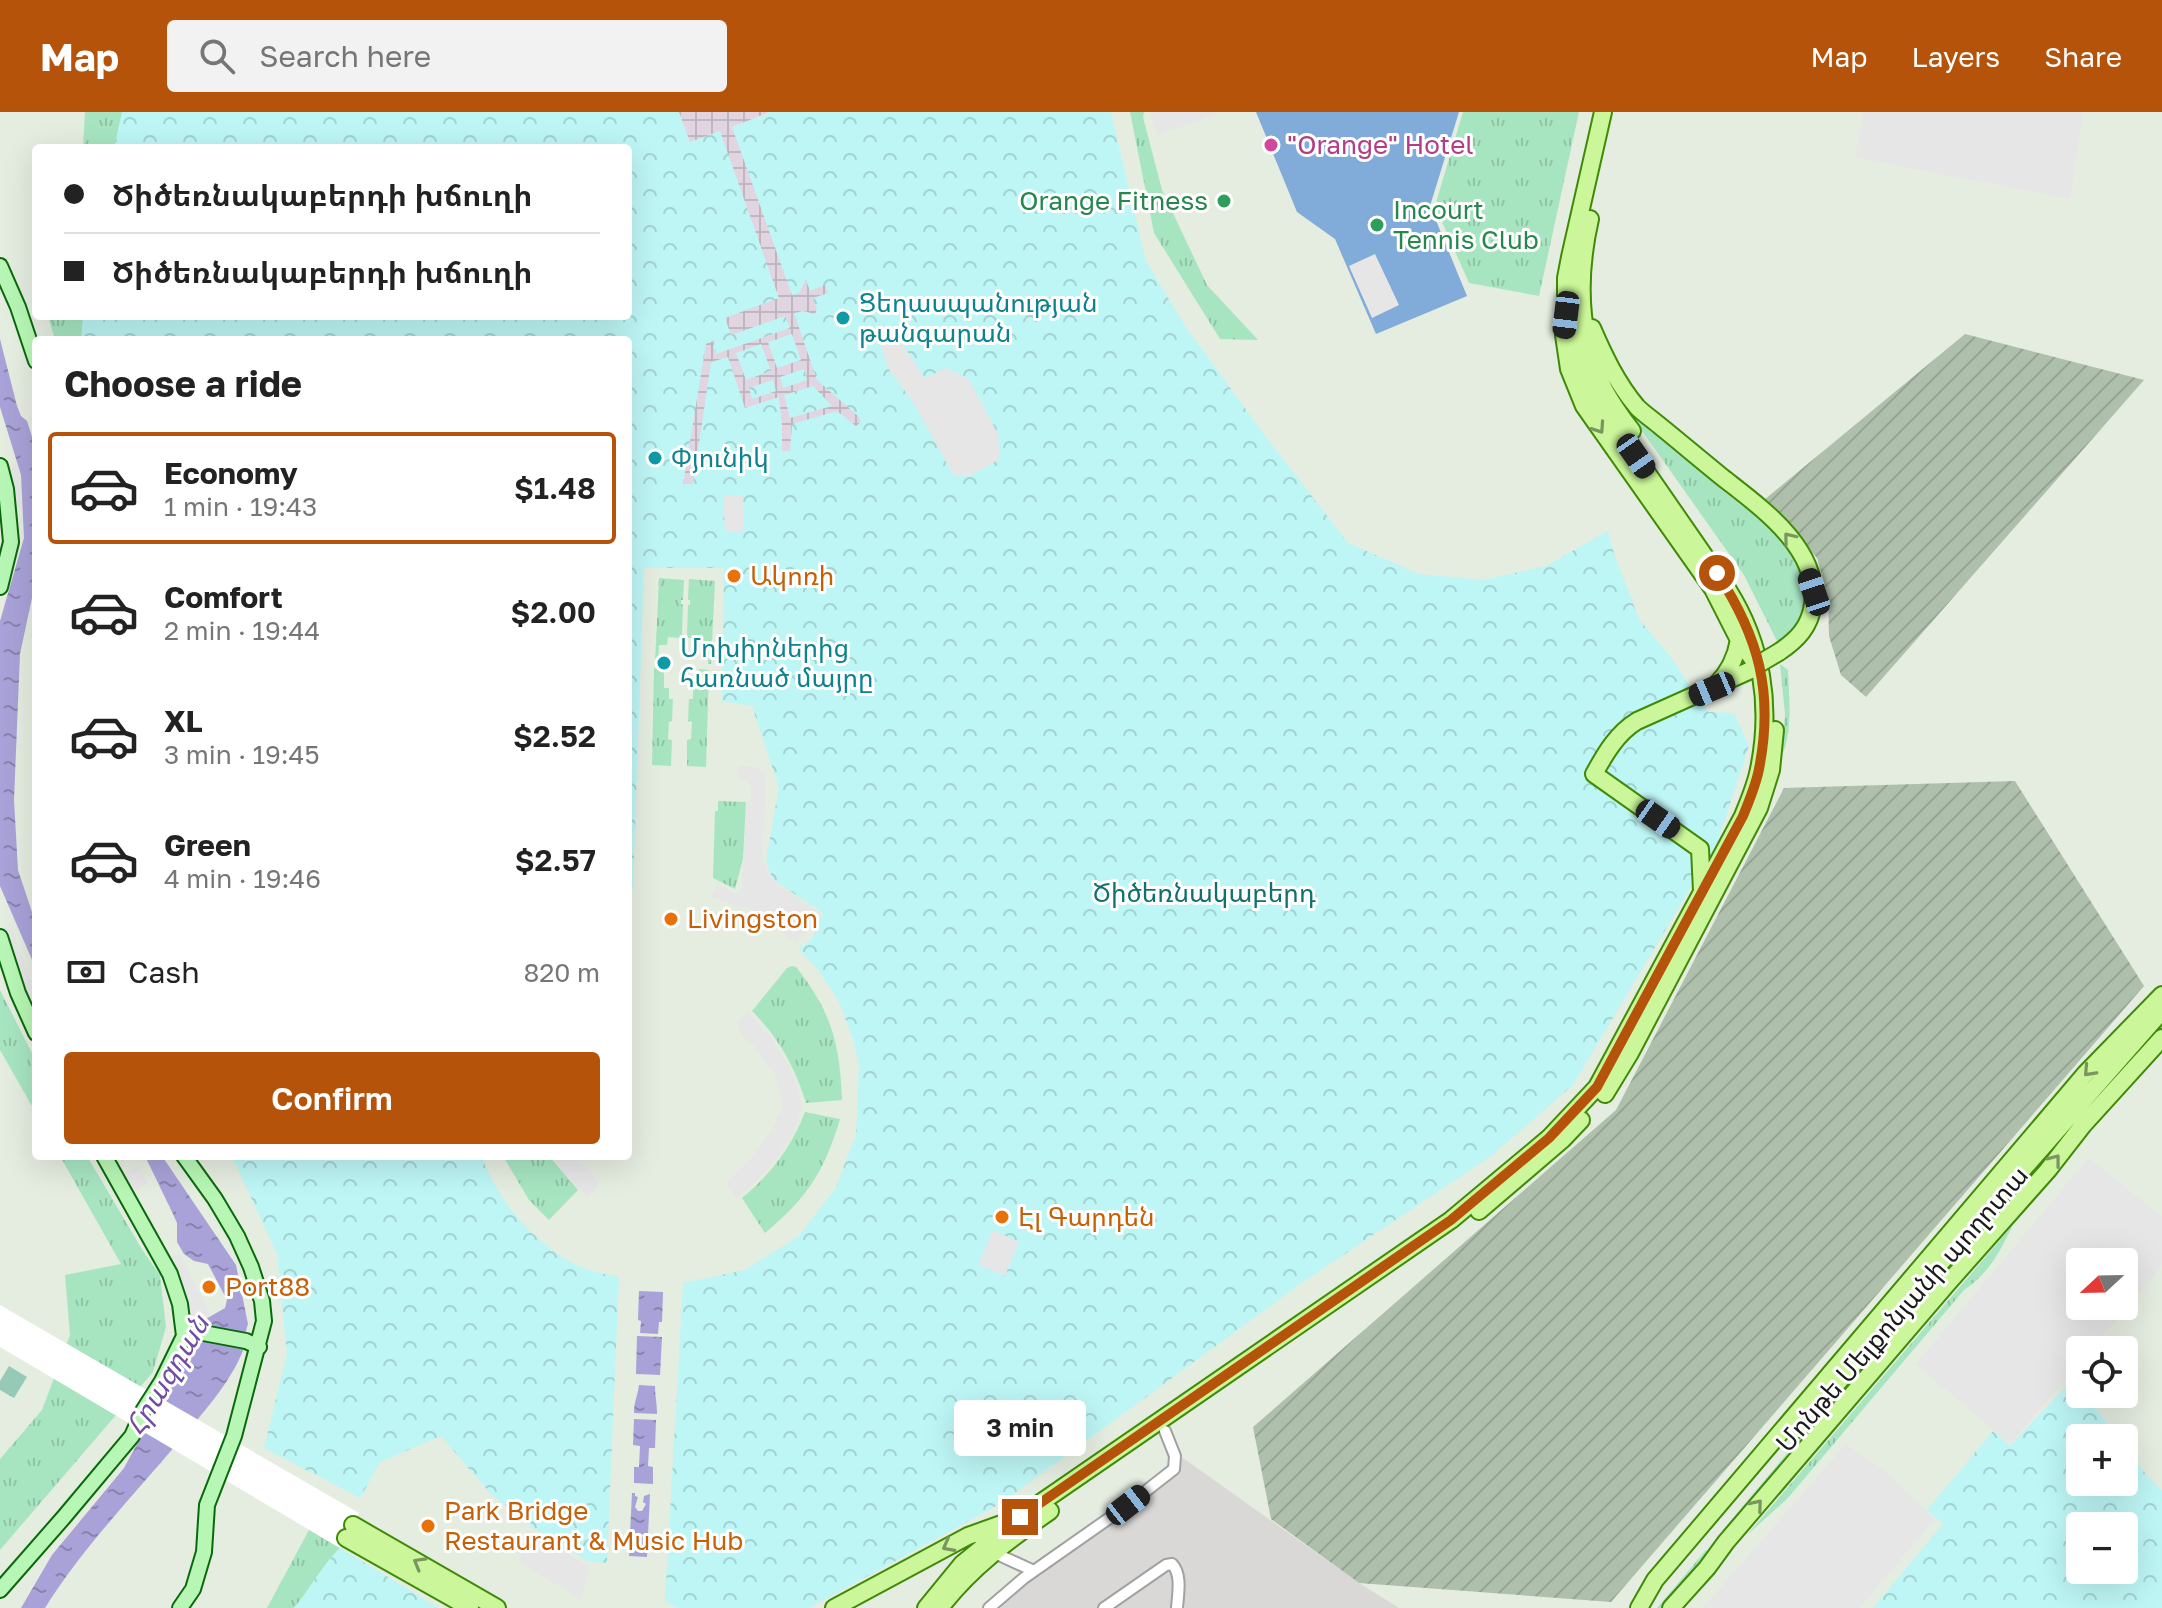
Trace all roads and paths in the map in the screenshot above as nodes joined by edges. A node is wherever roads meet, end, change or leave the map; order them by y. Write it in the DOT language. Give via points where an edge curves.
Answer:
graph roads {
  1 [pos="1603,112"];
  2 [pos="1614,112"];
  3 [pos="0,266"];
  4 [pos="1581,304"];
  5 [pos="1566,315"];
  6 [pos="32,349"];
  7 [pos="0,466"];
  8 [pos="0,587"];
  9 [pos="1739,640"];
  10 [pos="1762,660"];
  11 [pos="1712,689"];
  12 [pos="1702,893"];
  13 [pos="0,937"];
  14 [pos="2162,995"];
  15 [pos="2162,1011"];
  16 [pos="32,1024"];
  17 [pos="2162,1038"];
  18 [pos="106,1160"];
  19 [pos="187,1160"];
  20 [pos="191,1334"];
  21 [pos="252,1344"];
  22 [pos="1165,1431"];
  23 [pos="1020,1517"];
  24 [pos="1712,1530"];
  25 [pos="1726,1542"];
  26 [pos="999,1555"];
  27 [pos="1034,1571"];
  28 [pos="0,1590"];
  29 [pos="493,1606"];
  30 [pos="180,1608"];
  31 [pos="470,1608"];
  32 [pos="834,1608"];
  33 [pos="926,1608"];
  34 [pos="940,1608"];
  35 [pos="989,1608"];
  36 [pos="1104,1608"];
  37 [pos="1177,1608"];
  38 [pos="1642,1608"];
  39 [pos="1671,1608"];
  1 -- 5 [label="main road" via="1566,278"];
  2 -- 4 [label="main road" via="1586,236"];
  3 -- 6 [label="street"];
  4 -- 10 [label="main road" via="1591,359 1605,392 1746,600 1761,632"];
  10 -- 4 [label="main road, one-way" via="1806,626 1814,592 1804,559 1757,505 1638,408 1615,377"];
  5 -- 9 [label="main road, one-way" via="1563,336 1569,369 1584,406 1713,589"];
  5 -- 12 [label="main road" via="1600,405 1738,605 1762,674 1765,732 1759,772 1743,816"];
  7 -- 8 [label="street" via="11,542"];
  9 -- 10 [label="main road"];
  9 -- 11 [label="main road" via="1725,676"];
  10 -- 11 [label="main road"];
  10 -- 22 [label="main road" via="1775,697 1776,724 1771,770 1759,808 1605,1094 1562,1140 1455,1230"];
  11 -- 12 [label="main road" via="1626,728 1594,774 1700,849"];
  12 -- 23 [label="main road" via="1597,1087 1549,1138 1451,1220"];
  13 -- 16 [label="street"];
  14 -- 38 [label="main road, one-way" via="2086,1073 1655,1580"];
  15 -- 24 [label="main road, Մոնթե Մելքոնյանի պողոտա"];
  25 -- 17 [label="main road, Մոնթե Մելքոնյանի պողոտա, one-way"];
  18 -- 20 [label="street" via="170,1274"];
  19 -- 21 [label="street" via="215,1199 251,1267 264,1321"];
  20 -- 21 [label="street"];
  20 -- 28 [label="street" via="132,1436"];
  21 -- 30 [label="street" via="234,1436 207,1505 204,1552 193,1589"];
  22 -- 27 [label="street" via="1174,1469"];
  22 -- 34 [label="main road" via="1020,1531"];
  23 -- 32 [label="main road, one-way" via="968,1536"];
  23 -- 33 [label="main road" via="962,1564"];
  24 -- 25 [label="main road"];
  24 -- 38 [label="main road, Մոնթե Մելքոնյանի պողոտա"];
  25 -- 39 [label="main road, Մոնթե Մելքոնյանի պողոտա"];
  26 -- 27 [label="street"];
  27 -- 35 [label="street"];
  29 -- 31 [label="main road, one-way" via="350,1531"];
  36 -- 37 [label="street" via="1172,1564"];
}
